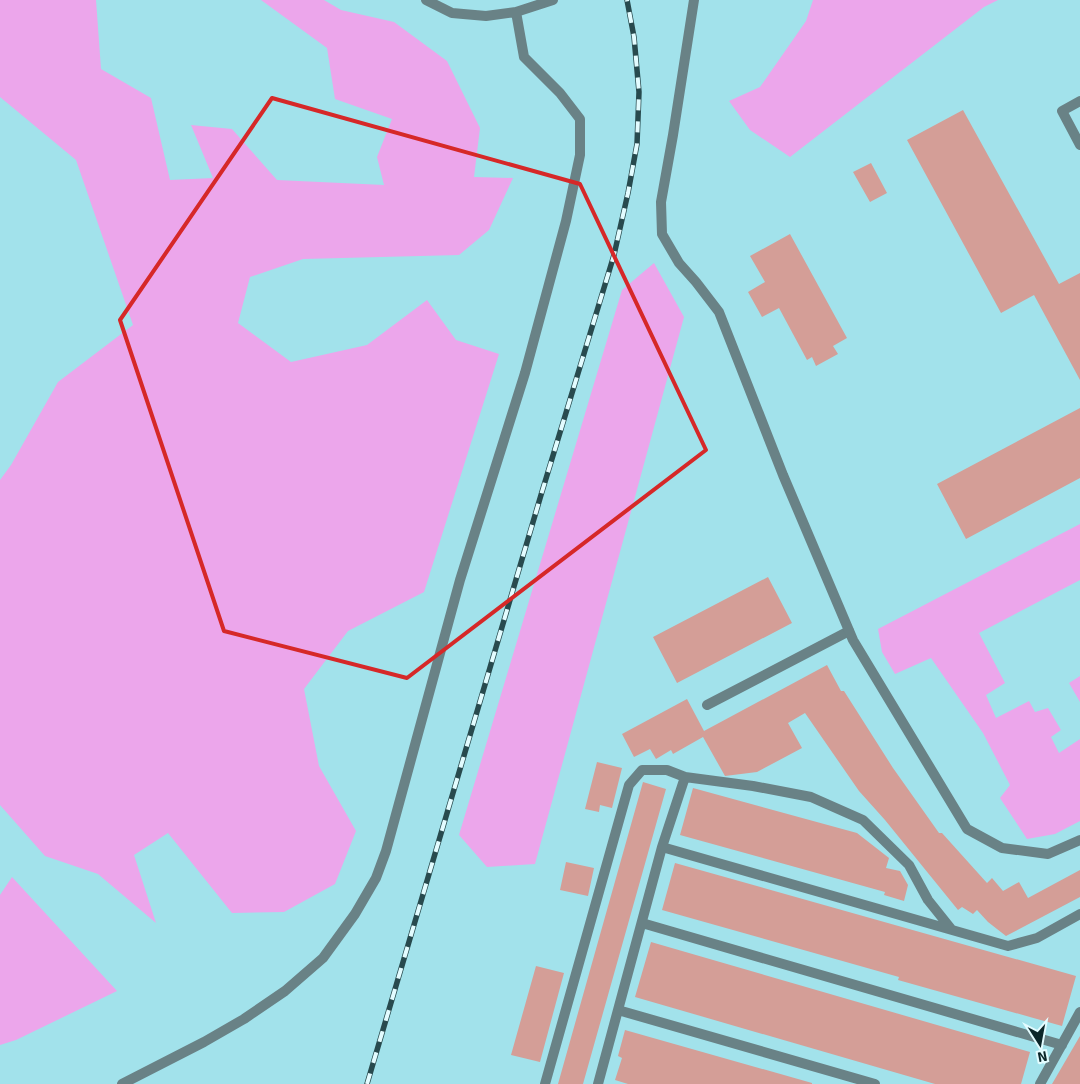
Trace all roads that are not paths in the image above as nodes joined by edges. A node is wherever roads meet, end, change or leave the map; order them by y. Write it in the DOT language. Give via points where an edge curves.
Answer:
graph roads {
  1 [pos="426,0"];
  2 [pos="553,0"];
  3 [pos="694,0"];
  4 [pos="516,12"];
  5 [pos="1080,102"];
  6 [pos="1080,145"];
  7 [pos="849,631"];
  8 [pos="706,705"];
  9 [pos="684,777"];
  10 [pos="1080,840"];
  11 [pos="662,847"];
  12 [pos="1080,914"];
  13 [pos="642,923"];
  14 [pos="952,930"];
  15 [pos="618,1010"];
  16 [pos="1080,1012"];
  17 [pos="1062,1045"];
  18 [pos="122,1084"];
  19 [pos="545,1084"];
  20 [pos="598,1084"];
  21 [pos="876,1084"];
  22 [pos="1040,1084"];
  1 -- 4 [label="street" via="452,13 486,16"];
  2 -- 4 [label="street"];
  3 -- 7 [label="street" via="661,202 662,234 679,263 719,312"];
  4 -- 18 [label="street" via="524,58 580,118 580,155 566,221 525,373 460,580 386,851 376,878 355,914 323,958 244,1019"];
  5 -- 6 [label="street" via="1062,111"];
  7 -- 8 [label="street"];
  7 -- 10 [label="street" via="967,829 1002,848 1048,854"];
  9 -- 11 [label="street"];
  9 -- 14 [label="street" via="811,797 863,820 909,865 928,900"];
  9 -- 19 [label="street" via="667,770 642,770 629,786"];
  11 -- 13 [label="street"];
  11 -- 14 [label="street"];
  12 -- 14 [label="street" via="1037,938 1008,946"];
  13 -- 15 [label="street"];
  13 -- 17 [label="street"];
  15 -- 20 [label="street"];
  15 -- 21 [label="street"];
  16 -- 17 [label="street"];
  17 -- 22 [label="street"];
}
